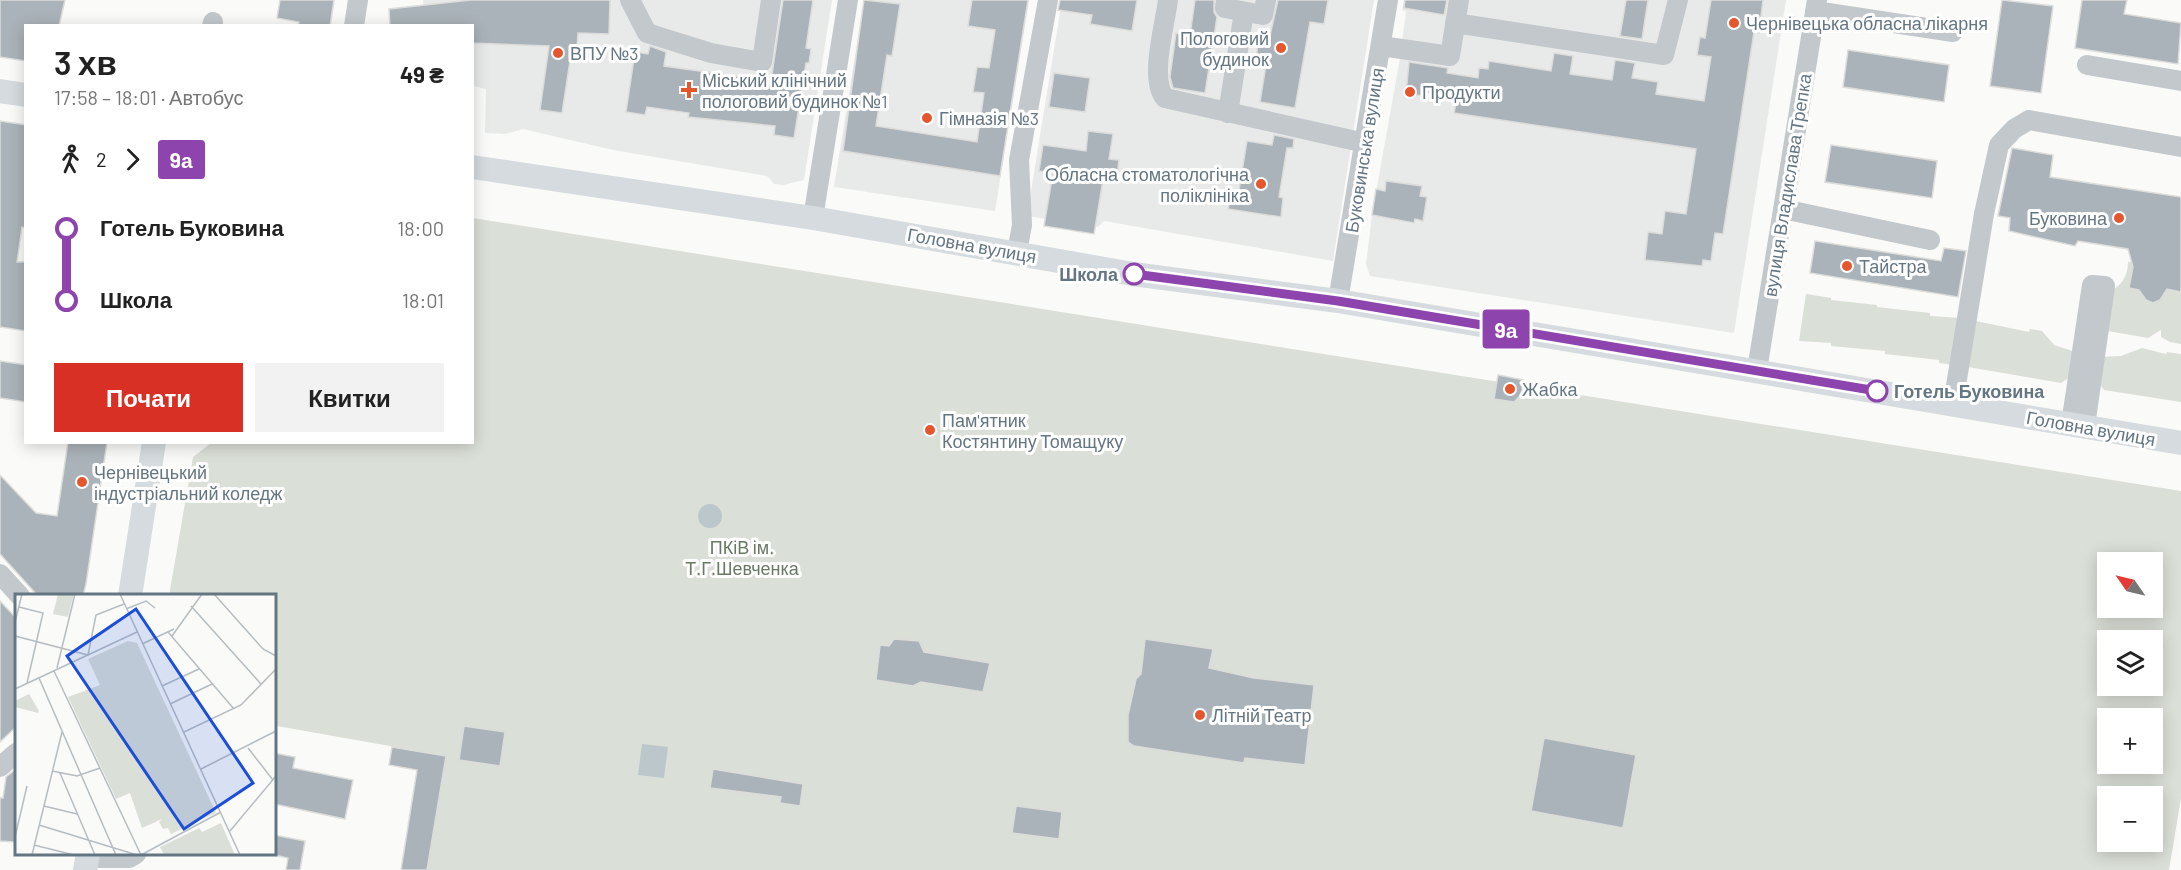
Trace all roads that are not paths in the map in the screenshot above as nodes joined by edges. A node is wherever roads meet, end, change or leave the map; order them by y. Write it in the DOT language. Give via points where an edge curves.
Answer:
graph roads {
  1 [pos="358,0"];
  2 [pos="630,0"];
  3 [pos="771,0"];
  4 [pos="848,0"];
  5 [pos="1047,0"];
  6 [pos="1168,0"];
  7 [pos="1226,0"];
  8 [pos="1266,0"];
  9 [pos="1388,0"];
  10 [pos="1459,0"];
  11 [pos="1678,0"];
  12 [pos="1816,5"];
  13 [pos="1244,12"];
  14 [pos="1455,23"];
  15 [pos="354,24"];
  16 [pos="1953,32"];
  17 [pos="1381,46"];
  18 [pos="2087,65"];
  19 [pos="2181,81"];
  20 [pos="0,91"];
  21 [pos="24,95"];
  22 [pos="1228,113"];
  23 [pos="1365,143"];
  24 [pos="2181,147"];
  25 [pos="474,167"];
  26 [pos="1783,209"];
  27 [pos="813,218"];
  28 [pos="1930,240"];
  29 [pos="1017,252"];
  30 [pos="1338,301"];
  31 [pos="1757,370"];
  32 [pos="1953,404"];
  33 [pos="2078,425"];
  34 [pos="2181,443"];
  35 [pos="154,444"];
  36 [pos="0,574"];
  37 [pos="18,594"];
  38 [pos="130,594"];
  39 [pos="15,754"];
  40 [pos="0,767"];
  41 [pos="134,855"];
  42 [pos="86,860"];
  1 -- 15 [label="street"];
  2 -- 3 [label="street" via="647,33 711,53 762,62"];
  4 -- 27 [label="street"];
  5 -- 29 [label="street" via="1019,160 1022,225"];
  6 -- 22 [label="street" via="1157,77 1160,92 1165,98"];
  7 -- 13 [label="street" via="1225,8"];
  8 -- 13 [label="street" via="1263,15"];
  9 -- 17 [label="street, Буковинська вулиця"];
  10 -- 14 [label="street"];
  11 -- 14 [label="street" via="1664,55"];
  12 -- 16 [label="street"];
  12 -- 26 [label="street, вулиця Владислава Трепка"];
  13 -- 22 [label="street"];
  14 -- 17 [label="street" via="1450,56"];
  17 -- 23 [label="street, Буковинська вулиця"];
  18 -- 19 [label="street"];
  20 -- 21 [label="main road"];
  22 -- 23 [label="street"];
  23 -- 30 [label="street, Буковинська вулиця"];
  24 -- 32 [label="street" via="2029,120 1999,145"];
  25 -- 27 [label="main road, Головна вулиця"];
  26 -- 28 [label="street"];
  26 -- 31 [label="street, вулиця Владислава Трепка"];
  27 -- 29 [label="main road, Головна вулиця"];
  29 -- 30 [label="main road, Головна вулиця" via="1133,273"];
  30 -- 31 [label="main road, Головна вулиця"];
  31 -- 32 [label="main road, Головна вулиця"];
  32 -- 33 [label="main road, Головна вулиця"];
  33 -- 33 [label="street" via="2105,286 2092,285"];
  33 -- 34 [label="main road, Головна вулиця"];
  35 -- 38 [label="main road"];
  36 -- 37 [label="street"];
  39 -- 40 [label="street"];
  41 -- 42 [label="street"];
}
